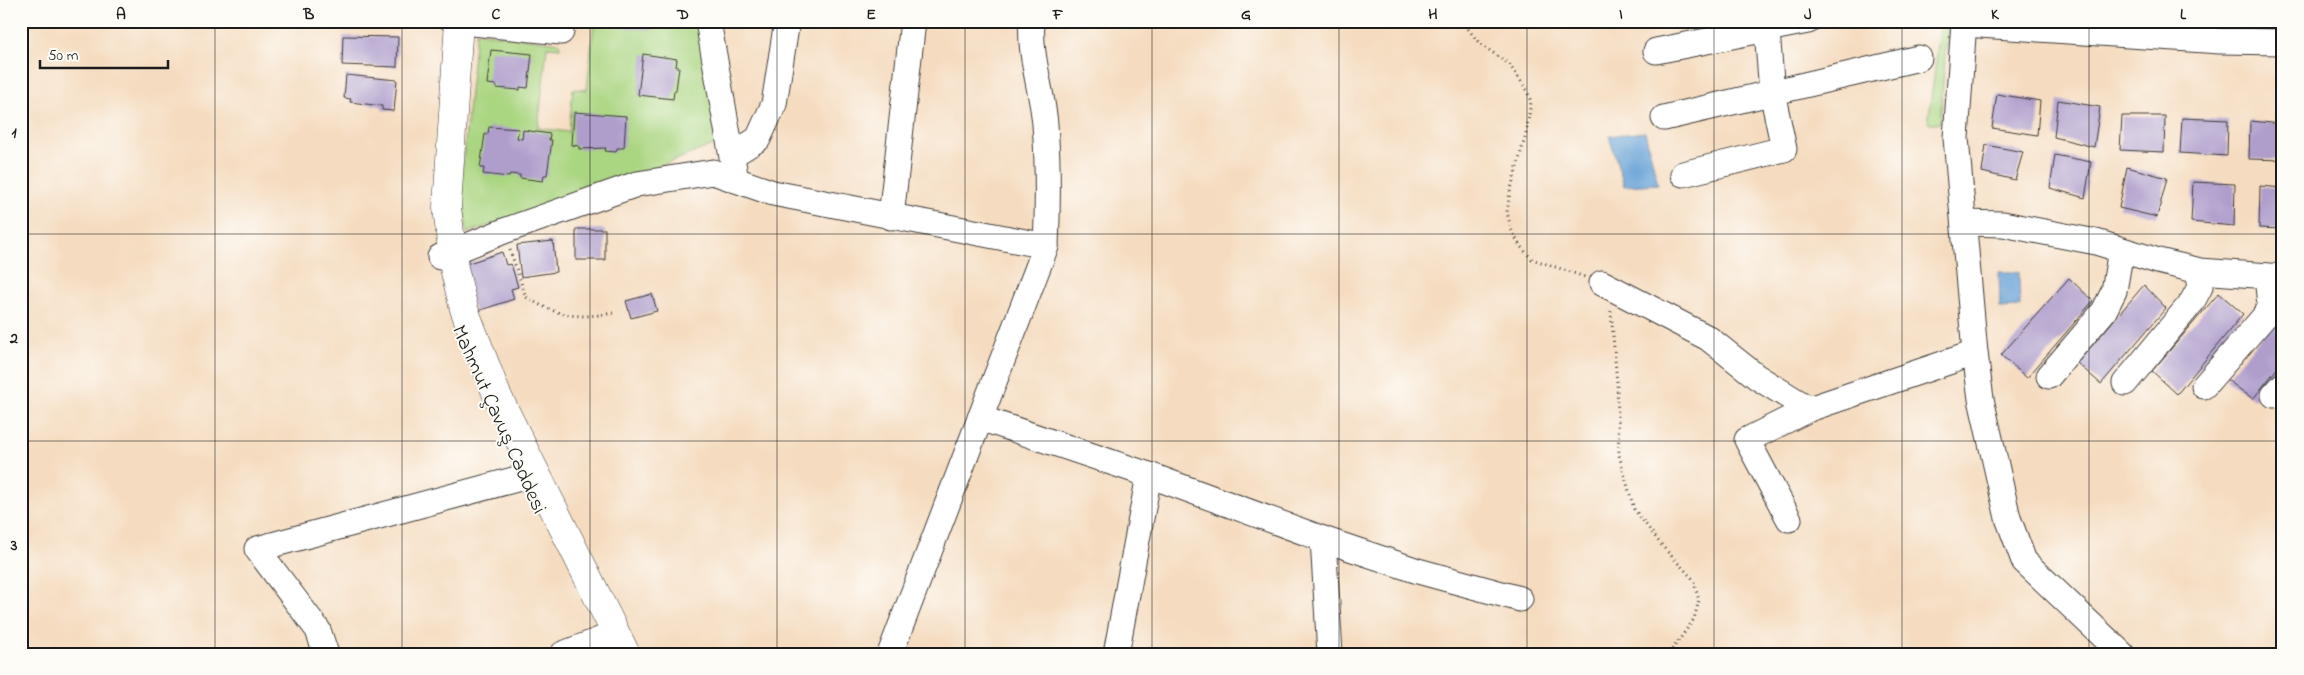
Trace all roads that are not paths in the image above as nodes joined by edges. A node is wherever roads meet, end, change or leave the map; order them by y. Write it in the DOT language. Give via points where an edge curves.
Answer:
graph roads {
  1 [pos="452,21"];
  2 [pos="708,21"];
  3 [pos="787,21"];
  4 [pos="913,21"];
  5 [pos="1032,21"];
  6 [pos="1808,21"];
  7 [pos="459,22"];
  8 [pos="1964,23"];
  9 [pos="1768,24"];
  10 [pos="2220,31"];
  11 [pos="561,32"];
  12 [pos="2283,42"];
  13 [pos="1656,51"];
  14 [pos="1919,58"];
  15 [pos="1772,92"];
  16 [pos="1664,118"];
  17 [pos="732,155"];
  18 [pos="1683,174"];
  19 [pos="736,180"];
  20 [pos="891,217"];
  21 [pos="1965,223"];
  22 [pos="1046,246"];
  23 [pos="455,250"];
  24 [pos="2121,250"];
  25 [pos="2200,271"];
  26 [pos="2275,277"];
  27 [pos="1602,283"];
  28 [pos="1975,353"];
  29 [pos="2049,376"];
  30 [pos="2125,383"];
  31 [pos="2204,386"];
  32 [pos="1809,410"];
  33 [pos="980,418"];
  34 [pos="1149,475"];
  35 [pos="524,477"];
  36 [pos="1789,519"];
  37 [pos="1323,539"];
  38 [pos="1520,599"];
  39 [pos="606,646"];
  40 [pos="326,654"];
  41 [pos="563,654"];
  42 [pos="626,654"];
  43 [pos="890,654"];
  44 [pos="1116,654"];
  45 [pos="1330,654"];
  46 [pos="2122,654"];
  1 -- 7 [label="street"];
  1 -- 23 [label="main road, Mahmut Çavuş Caddesi" via="438,194"];
  2 -- 17 [label="street"];
  3 -- 17 [label="street" via="774,104 758,139"];
  4 -- 20 [label="street"];
  5 -- 22 [label="street" via="1031,37 1044,122 1048,197"];
  6 -- 9 [label="street"];
  7 -- 11 [label="street"];
  7 -- 23 [label="main road" via="447,207"];
  8 -- 10 [label="street"];
  8 -- 21 [label="street" via="1956,138"];
  9 -- 13 [label="street"];
  9 -- 15 [label="street"];
  10 -- 12 [label="street"];
  14 -- 15 [label="street"];
  15 -- 16 [label="street"];
  15 -- 18 [label="street" via="1784,149"];
  17 -- 19 [label="street"];
  19 -- 20 [label="street" via="773,193"];
  19 -- 23 [label="street" via="714,172 637,184"];
  20 -- 22 [label="street"];
  21 -- 24 [label="street" via="2003,224"];
  21 -- 28 [label="street"];
  22 -- 33 [label="street"];
  23 -- 35 [label="main road, Mahmut Çavuş Caddesi" via="456,326 482,390"];
  23 -- 42 [label="main road" via="464,309 490,378"];
  24 -- 25 [label="street"];
  24 -- 29 [label="street" via="2114,291 2104,311"];
  25 -- 26 [label="street"];
  25 -- 30 [label="street" via="2200,287 2192,302"];
  26 -- 31 [label="street" via="2270,305 2264,317"];
  27 -- 32 [label="street" via="1708,338 1757,377"];
  28 -- 32 [label="street"];
  28 -- 46 [label="street" via="1981,399 2008,518 2024,561"];
  32 -- 36 [label="street" via="1747,440"];
  33 -- 34 [label="street"];
  33 -- 43 [label="street"];
  34 -- 37 [label="street"];
  34 -- 44 [label="street"];
  35 -- 39 [label="main road, Mahmut Çavuş Caddesi"];
  35 -- 40 [label="street" via="258,549 318,630"];
  37 -- 38 [label="street" via="1418,571"];
  37 -- 45 [label="street"];
  39 -- 41 [label="street"];
}
